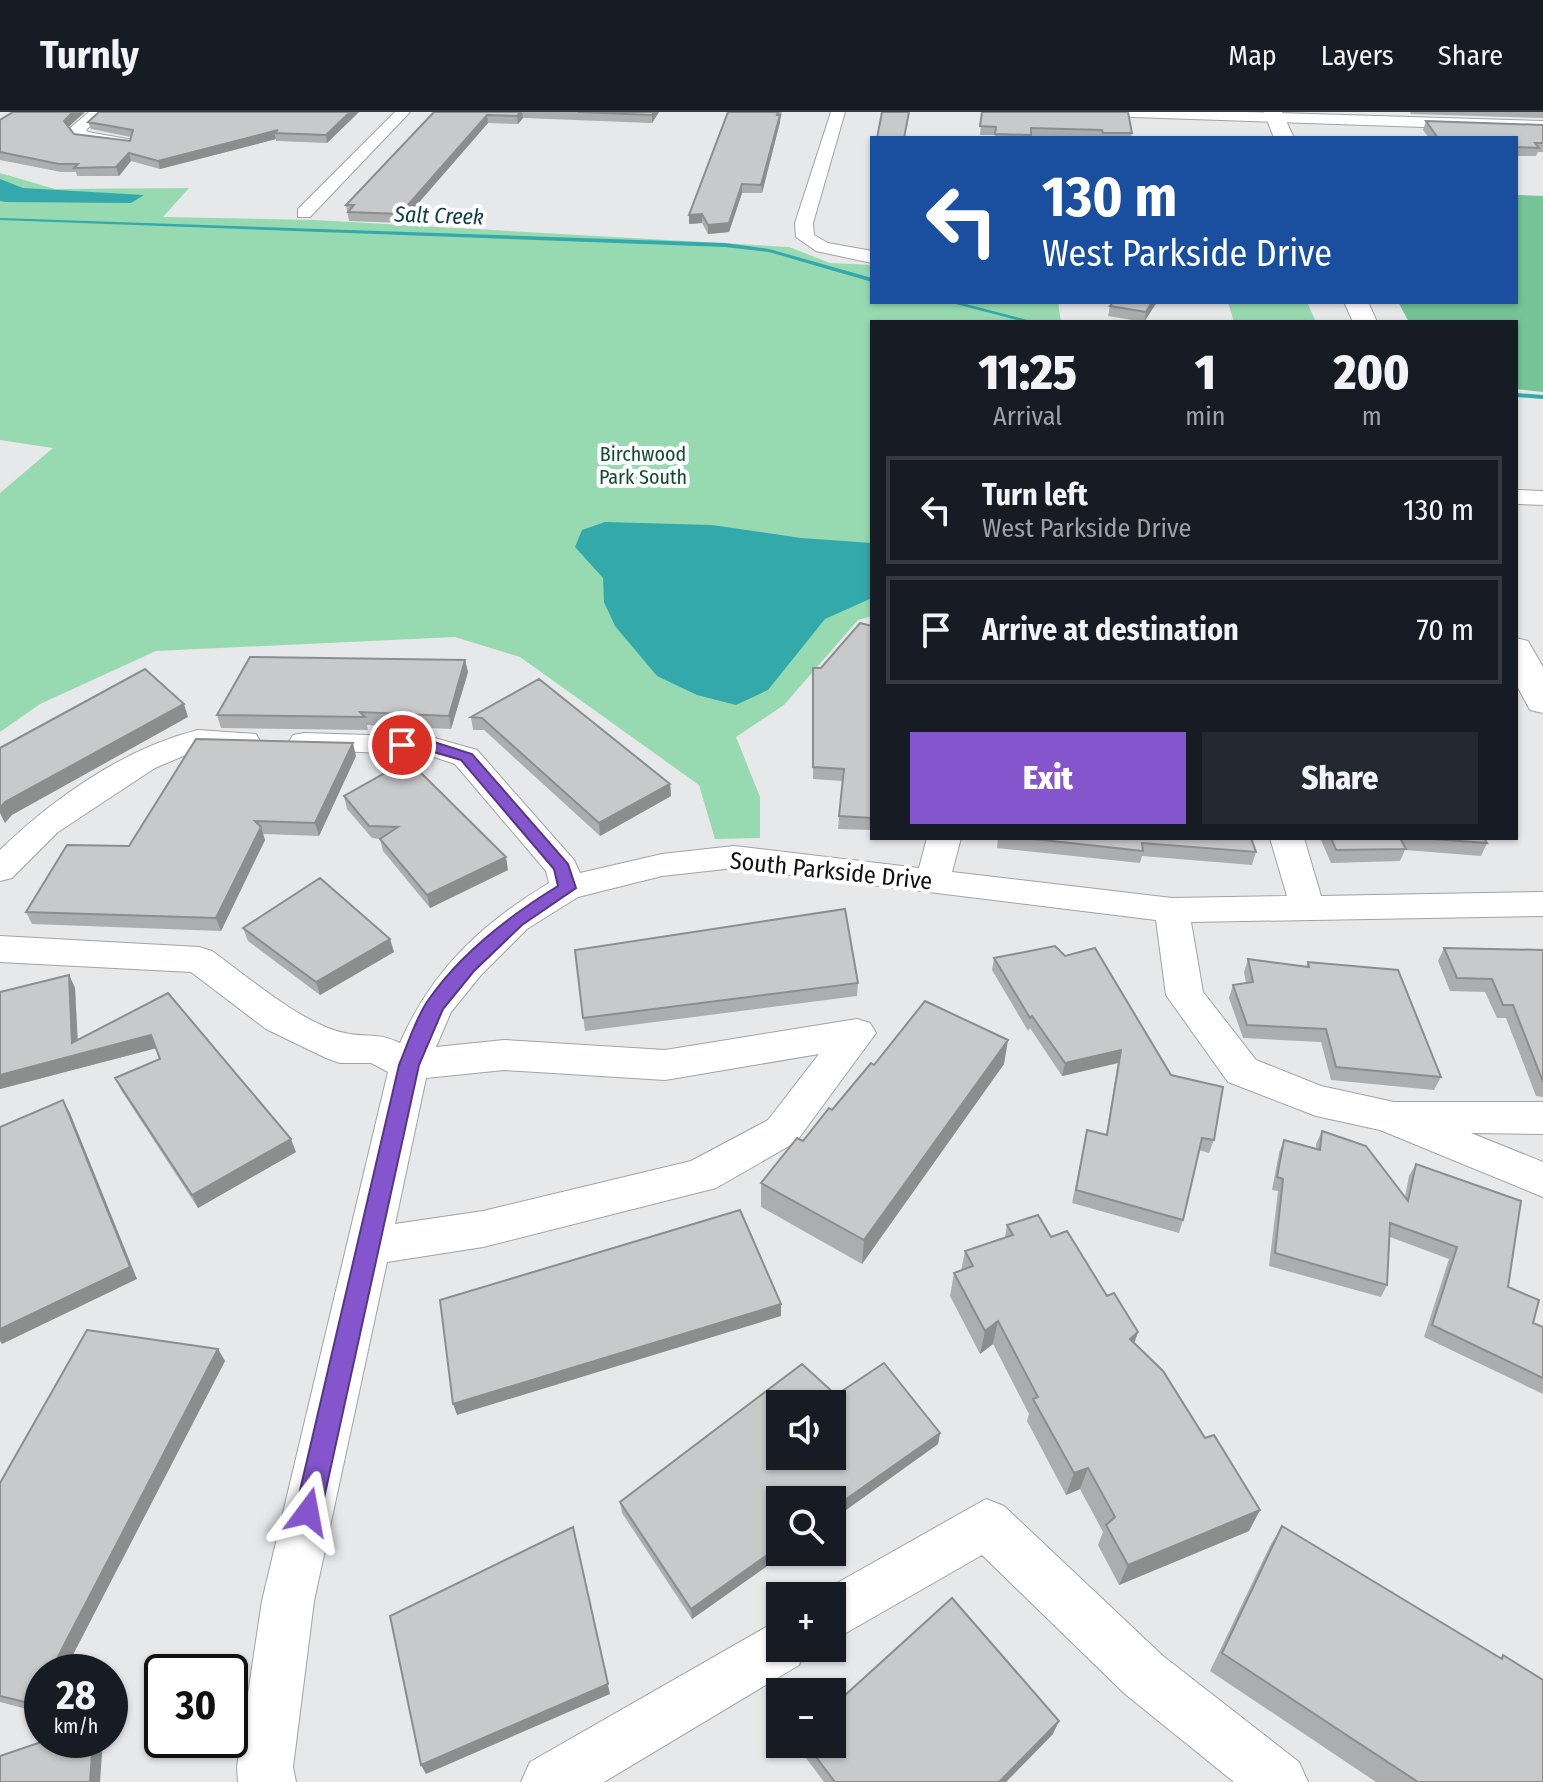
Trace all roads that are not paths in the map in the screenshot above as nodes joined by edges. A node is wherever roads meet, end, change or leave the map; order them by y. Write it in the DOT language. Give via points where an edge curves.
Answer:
graph roads {
  1 [pos="98,112"];
  2 [pos="403,112"];
  3 [pos="838,112"];
  4 [pos="1104,112"];
  5 [pos="1274,115"];
  6 [pos="1543,126"];
  7 [pos="1283,136"];
  8 [pos="127,143"];
  9 [pos="304,213"];
  10 [pos="870,257"];
  11 [pos="1518,497"];
  12 [pos="1543,498"];
  13 [pos="1518,652"];
  14 [pos="1543,702"];
  15 [pos="943,840"];
  16 [pos="1288,840"];
  17 [pos="0,870"];
  18 [pos="932,881"];
  19 [pos="567,888"];
  20 [pos="1543,904"];
  21 [pos="1307,906"];
  22 [pos="1172,910"];
  23 [pos="0,949"];
  24 [pos="409,1065"];
  25 [pos="1387,1116"];
  26 [pos="1543,1118"];
  27 [pos="1543,1180"];
  28 [pos="368,1246"];
  29 [pos="846,1607"];
  30 [pos="766,1654"];
  31 [pos="267,1782"];
  32 [pos="550,1782"];
  33 [pos="1279,1782"];
  1 -- 8 [label="street" via="77,129 83,136"];
  2 -- 9 [label="street"];
  3 -- 10 [label="street" via="804,223 805,237 822,247"];
  4 -- 5 [label="street"];
  5 -- 6 [label="street"];
  5 -- 7 [label="main road"];
  11 -- 12 [label="street"];
  13 -- 14 [label="main road"];
  15 -- 18 [label="street"];
  16 -- 21 [label="street"];
  17 -- 19 [label="street" via="46,824 144,761 198,739 400,745 431,746 466,757 562,868"];
  18 -- 19 [label="street, South Parkside Drive" via="734,857 662,865"];
  18 -- 22 [label="street, South Parkside Drive"];
  19 -- 24 [label="street, South Parkside Drive" via="515,920 468,966 435,1006"];
  20 -- 21 [label="street, South Parkside Drive"];
  21 -- 22 [label="street, South Parkside Drive"];
  22 -- 25 [label="street" via="1185,995 1242,1071 1316,1100"];
  23 -- 24 [label="street" via="199,960 279,1019 340,1048 376,1048"];
  24 -- 28 [label="street, South Parkside Drive"];
  24 -- 28 [label="street" via="504,1055 665,1065 857,1033 782,1131 701,1176 483,1229"];
  25 -- 26 [label="street"];
  25 -- 27 [label="street"];
  28 -- 31 [label="street, South Parkside Drive" via="288,1601"];
  29 -- 33 [label="street" via="986,1524 1144,1675"];
  30 -- 32 [label="street"];
}
